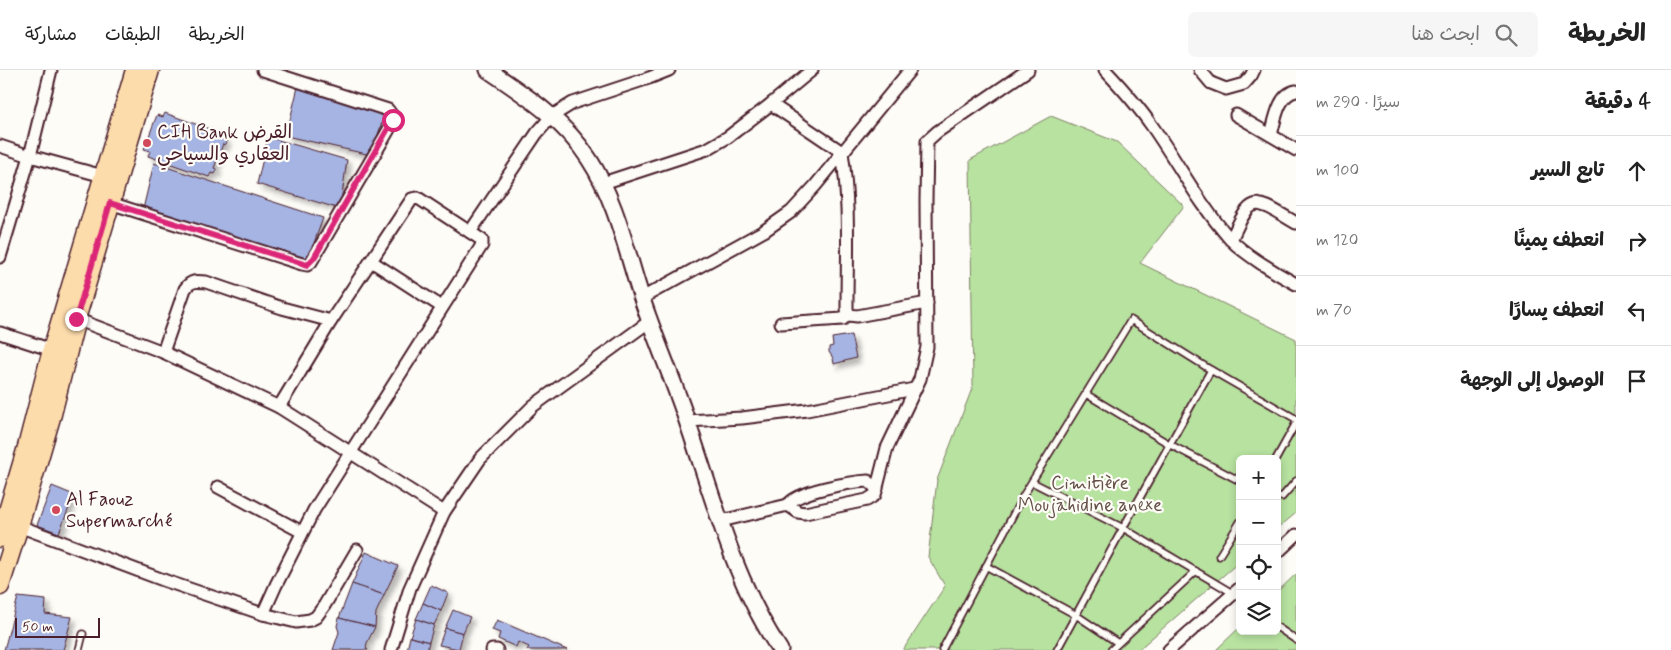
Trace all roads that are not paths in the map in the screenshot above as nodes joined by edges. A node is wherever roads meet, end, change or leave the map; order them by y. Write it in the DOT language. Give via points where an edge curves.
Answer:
graph roads {
  1 [pos="51,70"];
  2 [pos="135,70"];
  3 [pos="150,70"];
  4 [pos="263,70"];
  5 [pos="488,70"];
  6 [pos="669,70"];
  7 [pos="812,70"];
  8 [pos="910,70"];
  9 [pos="1028,70"];
  10 [pos="1105,70"];
  11 [pos="1200,70"];
  12 [pos="1254,70"];
  13 [pos="1296,92"];
  14 [pos="771,104"];
  15 [pos="1236,115"];
  16 [pos="552,116"];
  17 [pos="1271,135"];
  18 [pos="0,146"];
  19 [pos="1296,150"];
  20 [pos="842,152"];
  21 [pos="30,156"];
  22 [pos="103,176"];
  23 [pos="603,183"];
  24 [pos="110,203"];
  25 [pos="1296,222"];
  26 [pos="470,232"];
  27 [pos="1231,240"];
  28 [pos="0,257"];
  29 [pos="371,262"];
  30 [pos="1295,280"];
  31 [pos="642,298"];
  32 [pos="927,303"];
  33 [pos="442,307"];
  34 [pos="848,312"];
  35 [pos="76,319"];
  36 [pos="331,321"];
  37 [pos="650,321"];
  38 [pos="781,323"];
  39 [pos="0,333"];
  40 [pos="52,350"];
  41 [pos="164,352"];
  42 [pos="1211,370"];
  43 [pos="914,389"];
  44 [pos="1086,394"];
  45 [pos="279,407"];
  46 [pos="1296,419"];
  47 [pos="687,421"];
  48 [pos="1296,423"];
  49 [pos="1170,444"];
  50 [pos="350,452"];
  51 [pos="1278,455"];
  52 [pos="1236,479"];
  53 [pos="1296,481"];
  54 [pos="1032,482"];
  55 [pos="218,488"];
  56 [pos="876,489"];
  57 [pos="1281,496"];
  58 [pos="788,505"];
  59 [pos="444,512"];
  60 [pos="9,521"];
  61 [pos="721,521"];
  62 [pos="1123,528"];
  63 [pos="1236,529"];
  64 [pos="302,532"];
  65 [pos="1296,535"];
  66 [pos="0,538"];
  67 [pos="1281,549"];
  68 [pos="357,550"];
  69 [pos="1220,556"];
  70 [pos="986,566"];
  71 [pos="1196,571"];
  72 [pos="0,586"];
  73 [pos="1236,591"];
  74 [pos="1236,592"];
  75 [pos="263,614"];
  76 [pos="1076,615"];
  77 [pos="1281,630"];
  78 [pos="83,634"];
  79 [pos="1296,640"];
  80 [pos="1118,643"];
  81 [pos="79,650"];
  82 [pos="391,650"];
  83 [pos="492,650"];
  84 [pos="497,650"];
  85 [pos="780,650"];
  86 [pos="942,650"];
  87 [pos="1057,650"];
  88 [pos="1110,650"];
  89 [pos="1169,650"];
  1 -- 21 [label="street"];
  2 -- 22 [label="main road"];
  3 -- 24 [label="main road"];
  4 -- 24 [label="street" via="388,110 393,117 392,124 311,262 302,264"];
  5 -- 16 [label="street"];
  6 -- 16 [label="street" via="573,103"];
  7 -- 14 [label="street"];
  8 -- 20 [label="street"];
  9 -- 32 [label="street" via="927,141"];
  10 -- 27 [label="street" via="1152,126"];
  11 -- 12 [label="street" via="1211,83 1226,89 1244,84"];
  13 -- 17 [label="street" via="1290,93 1282,102"];
  14 -- 20 [label="street"];
  14 -- 23 [label="street" via="728,137 706,149"];
  15 -- 17 [label="street"];
  16 -- 23 [label="street" via="589,158"];
  16 -- 26 [label="street"];
  17 -- 19 [label="street"];
  18 -- 21 [label="street"];
  20 -- 31 [label="street" via="791,212 764,231"];
  20 -- 34 [label="street" via="848,224"];
  21 -- 22 [label="street"];
  21 -- 28 [label="street"];
  22 -- 40 [label="main road"];
  23 -- 31 [label="street"];
  24 -- 35 [label="main road"];
  25 -- 27 [label="street" via="1263,204 1256,204 1243,214"];
  26 -- 29 [label="street" via="414,197"];
  26 -- 33 [label="street" via="482,240 482,245"];
  27 -- 30 [label="street"];
  29 -- 33 [label="street"];
  29 -- 36 [label="street"];
  31 -- 37 [label="street"];
  32 -- 34 [label="street" via="857,316"];
  32 -- 43 [label="street" via="927,347"];
  33 -- 50 [label="street"];
  34 -- 38 [label="street" via="843,319"];
  35 -- 41 [label="street"];
  35 -- 60 [label="main road" via="52,414"];
  36 -- 41 [label="street" via="196,281 185,289"];
  36 -- 45 [label="street"];
  37 -- 47 [label="street"];
  37 -- 59 [label="street" via="533,406 480,459"];
  39 -- 40 [label="street"];
  40 -- 60 [label="main road"];
  41 -- 45 [label="street"];
  42 -- 44 [label="lane" via="1131,320"];
  42 -- 46 [label="lane"];
  42 -- 49 [label="lane"];
  43 -- 47 [label="street" via="807,410"];
  43 -- 56 [label="street" via="887,448"];
  44 -- 49 [label="lane"];
  44 -- 54 [label="lane"];
  45 -- 50 [label="street"];
  47 -- 61 [label="street"];
  48 -- 51 [label="lane"];
  49 -- 52 [label="lane"];
  49 -- 62 [label="lane"];
  50 -- 59 [label="street"];
  50 -- 64 [label="street"];
  53 -- 57 [label="lane"];
  54 -- 62 [label="lane"];
  54 -- 70 [label="lane"];
  55 -- 64 [label="street"];
  56 -- 58 [label="street" via="868,481 847,483 799,495"];
  56 -- 58 [label="street" via="875,495 867,500 805,513"];
  58 -- 61 [label="street"];
  59 -- 82 [label="street" via="410,588"];
  60 -- 66 [label="main road"];
  60 -- 72 [label="main road"];
  60 -- 75 [label="street"];
  61 -- 85 [label="street" via="759,615"];
  62 -- 71 [label="lane"];
  62 -- 76 [label="lane"];
  63 -- 69 [label="lane"];
  64 -- 75 [label="street"];
  65 -- 67 [label="street"];
  68 -- 75 [label="street" via="316,617 296,622"];
  70 -- 76 [label="lane"];
  70 -- 86 [label="lane"];
  71 -- 73 [label="lane"];
  71 -- 80 [label="lane"];
  74 -- 89 [label="street"];
  76 -- 80 [label="lane"];
  76 -- 87 [label="lane"];
  77 -- 79 [label="lane"];
  78 -- 81 [label="lane"];
  80 -- 88 [label="lane"];
  83 -- 84 [label="street"];
}
